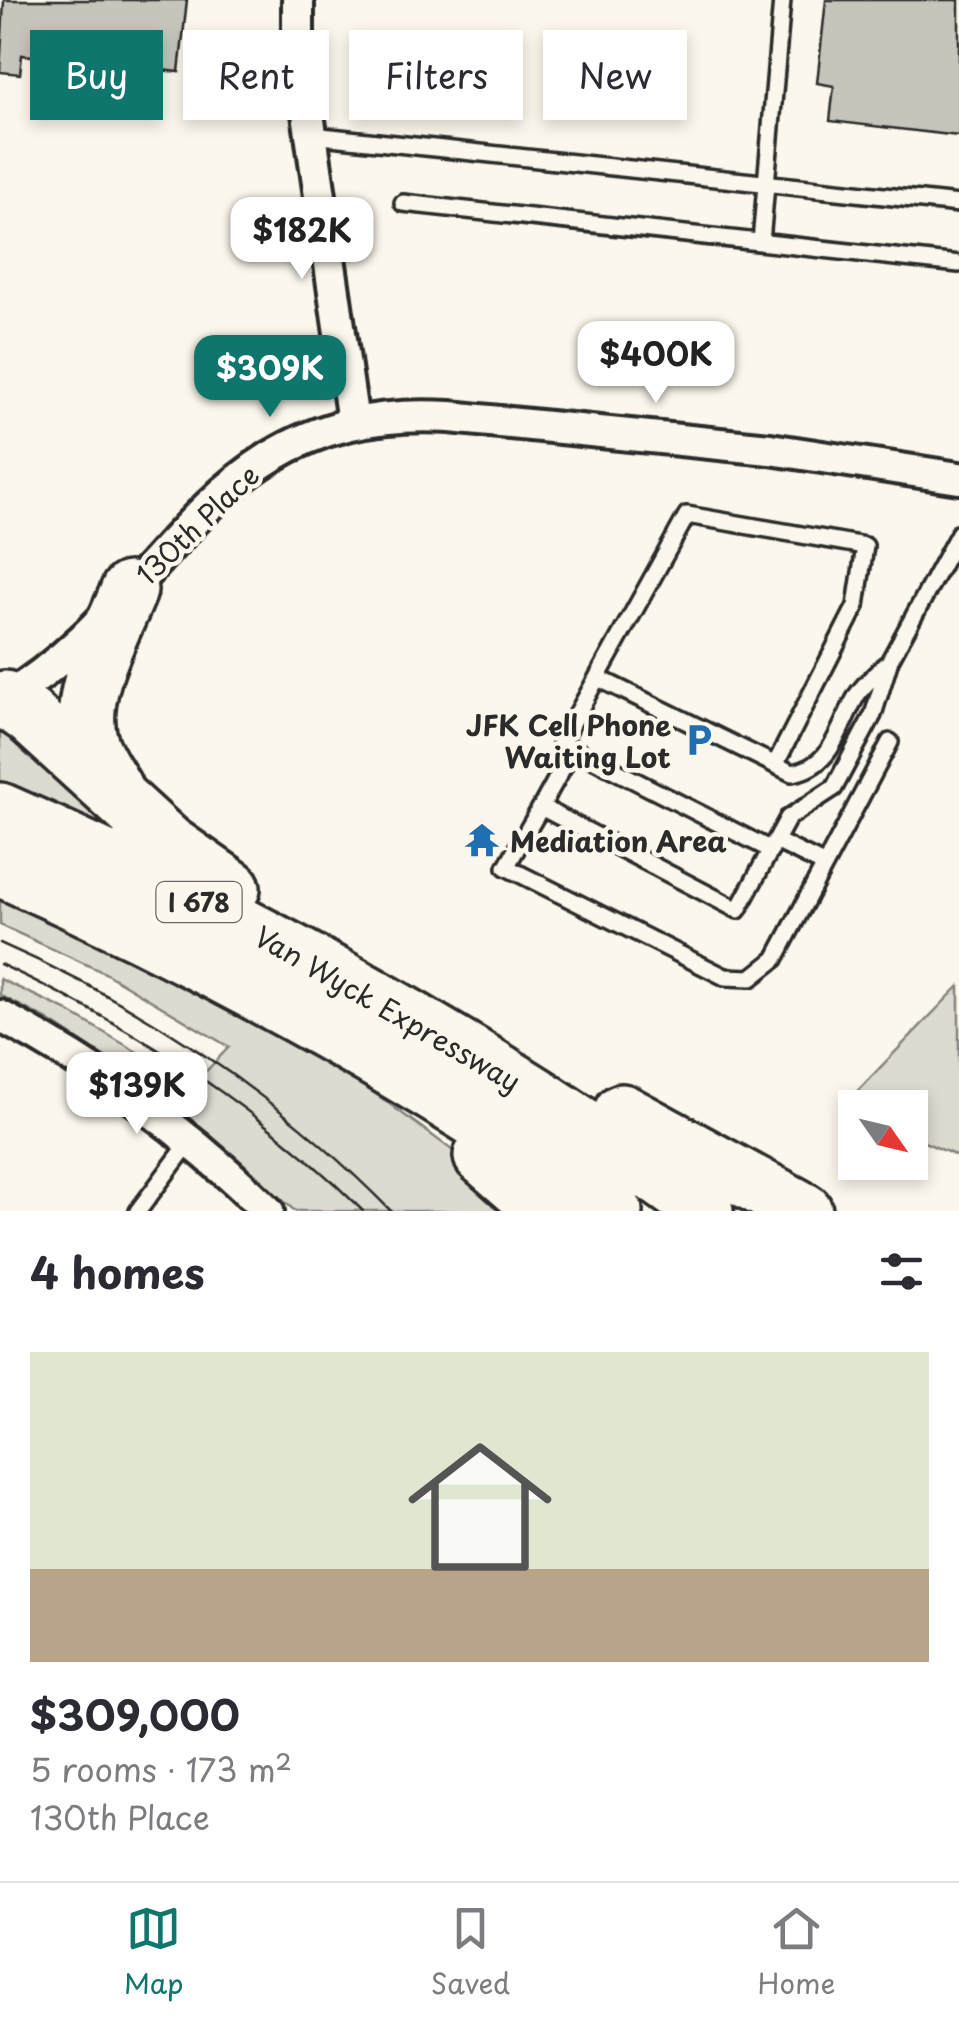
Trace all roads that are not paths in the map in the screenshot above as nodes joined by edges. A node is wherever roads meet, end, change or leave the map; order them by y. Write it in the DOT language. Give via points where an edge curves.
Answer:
graph roads {
  1 [pos="298,0"];
  2 [pos="782,0"];
  3 [pos="312,135"];
  4 [pos="766,186"];
  5 [pos="403,203"];
  6 [pos="959,204"];
  7 [pos="760,242"];
  8 [pos="959,264"];
  9 [pos="352,422"];
  10 [pos="959,478"];
  11 [pos="959,533"];
  12 [pos="130,590"];
  13 [pos="890,660"];
  14 [pos="598,678"];
  15 [pos="2,699"];
  16 [pos="890,742"];
  17 [pos="573,749"];
  18 [pos="775,765"];
  19 [pos="120,799"];
  20 [pos="541,808"];
  21 [pos="0,811"];
  22 [pos="774,845"];
  23 [pos="825,866"];
  24 [pos="0,868"];
  25 [pos="0,1016"];
  26 [pos="411,1017"];
  27 [pos="320,1026"];
  28 [pos="191,1140"];
  29 [pos="138,1211"];
  30 [pos="268,1211"];
  31 [pos="544,1211"];
  32 [pos="614,1211"];
  33 [pos="705,1211"];
  34 [pos="804,1211"];
  1 -- 3 [label="street"];
  2 -- 4 [label="lane"];
  3 -- 4 [label="lane"];
  3 -- 9 [label="street"];
  4 -- 6 [label="lane"];
  4 -- 7 [label="lane"];
  5 -- 7 [label="lane"];
  7 -- 8 [label="lane"];
  9 -- 10 [label="street, 130th Place" via="406,414 450,417 742,445"];
  9 -- 12 [label="street, 130th Place" via="300,439 258,463"];
  11 -- 13 [label="lane"];
  12 -- 15 [label="street, 130th Place" via="54,666"];
  12 -- 19 [label="highway" via="96,675 87,718 90,742"];
  13 -- 18 [label="lane" via="859,692 826,758 811,770"];
  13 -- 22 [label="lane" via="873,715 834,788 788,818"];
  14 -- 17 [label="lane" via="561,744"];
  14 -- 18 [label="lane"];
  14 -- 18 [label="lane" via="687,515 866,546 856,606"];
  15 -- 19 [label="highway" via="30,716"];
  16 -- 23 [label="lane"];
  17 -- 20 [label="lane"];
  17 -- 22 [label="lane"];
  19 -- 26 [label="highway" via="204,872"];
  20 -- 22 [label="lane" via="738,910"];
  20 -- 23 [label="lane" via="506,867 726,977 752,978 776,959"];
  21 -- 26 [label="highway, Van Wyck Expressway / I 678" via="222,914"];
  22 -- 23 [label="lane"];
  24 -- 27 [label="highway, Van Wyck Expressway / I 678"];
  25 -- 28 [label="street"];
  26 -- 33 [label="highway, Van Wyck Expressway / I 678"];
  26 -- 34 [label="highway" via="510,1044 700,1158"];
  27 -- 31 [label="highway"];
  27 -- 32 [label="highway, Van Wyck Expressway / I 678"];
  28 -- 29 [label="lane"];
  28 -- 30 [label="street"];
}
